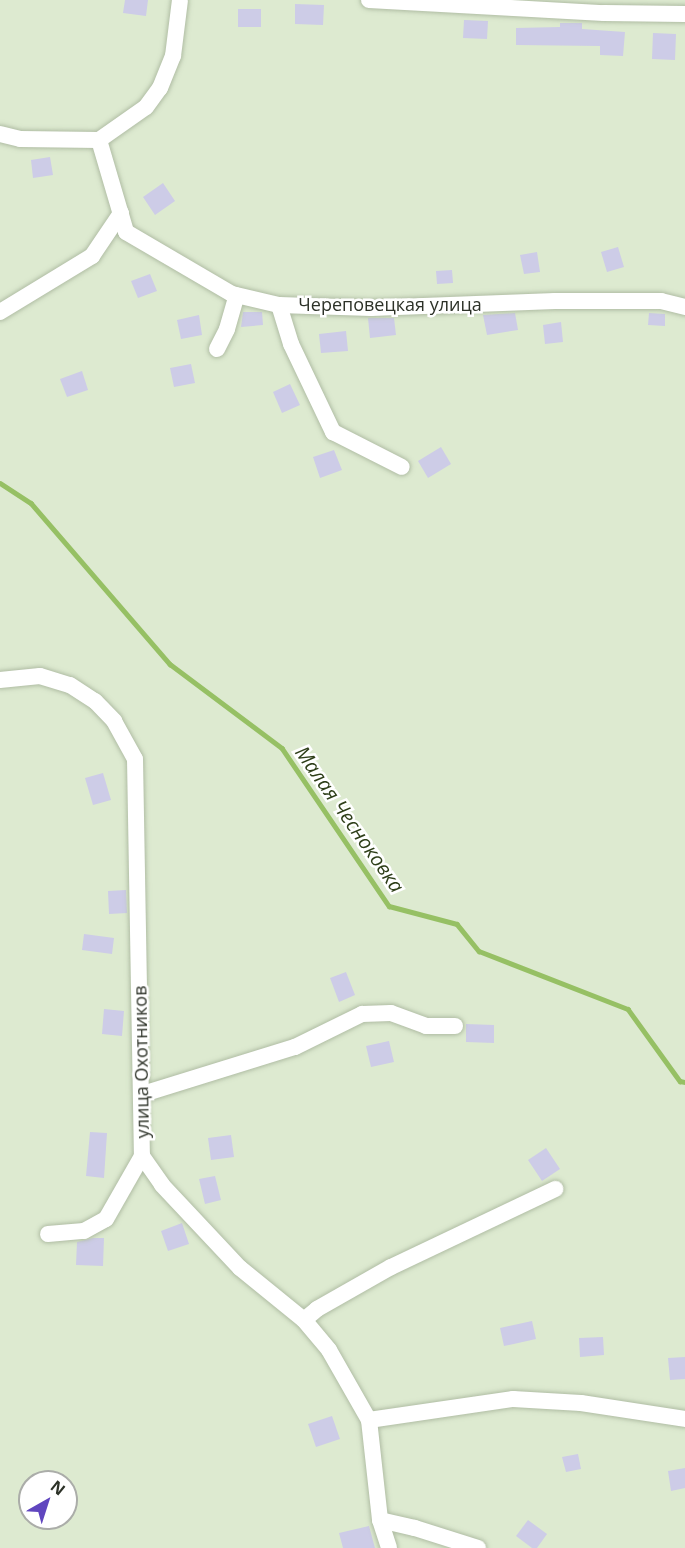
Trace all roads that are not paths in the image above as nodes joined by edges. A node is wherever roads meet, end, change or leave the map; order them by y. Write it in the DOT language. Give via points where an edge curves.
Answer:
graph roads {
  1 [pos="180,0"];
  2 [pos="369,0"];
  3 [pos="409,1"];
  4 [pos="685,14"];
  5 [pos="0,134"];
  6 [pos="99,140"];
  7 [pos="121,213"];
  8 [pos="237,295"];
  9 [pos="279,305"];
  10 [pos="685,307"];
  11 [pos="0,312"];
  12 [pos="217,349"];
  13 [pos="402,467"];
  14 [pos="0,680"];
  15 [pos="455,1026"];
  16 [pos="143,1094"];
  17 [pos="142,1156"];
  18 [pos="555,1189"];
  19 [pos="48,1234"];
  20 [pos="304,1320"];
  21 [pos="685,1419"];
  22 [pos="369,1420"];
  23 [pos="380,1520"];
  24 [pos="389,1548"];
  25 [pos="478,1548"];
  1 -- 6 [label="street" via="173,56 160,88 146,107"];
  2 -- 3 [label="street"];
  3 -- 4 [label="street"];
  5 -- 6 [label="street" via="20,139"];
  6 -- 7 [label="street, Череповецкая улица"];
  7 -- 8 [label="street, Череповецкая улица" via="126,232 178,265"];
  7 -- 11 [label="street" via="92,256"];
  8 -- 9 [label="street, Череповецкая улица"];
  8 -- 12 [label="street"];
  9 -- 10 [label="street, Череповецкая улица" via="371,308 661,301"];
  9 -- 13 [label="street" via="291,344 333,432"];
  14 -- 16 [label="street, улица Охотников" via="40,676 70,685 95,701 114,721 135,759"];
  15 -- 16 [label="street" via="426,1026 391,1012 362,1014 295,1047"];
  16 -- 17 [label="street, улица Охотников"];
  17 -- 19 [label="street" via="106,1219 84,1231"];
  17 -- 20 [label="street, улица Охотников" via="162,1185 240,1268"];
  18 -- 20 [label="street" via="391,1267"];
  20 -- 22 [label="street, улица Охотников" via="329,1350"];
  21 -- 22 [label="street" via="581,1403 513,1399"];
  22 -- 23 [label="street, улица Охотников"];
  23 -- 24 [label="street, улица Охотников"];
  23 -- 25 [label="street"];
}
